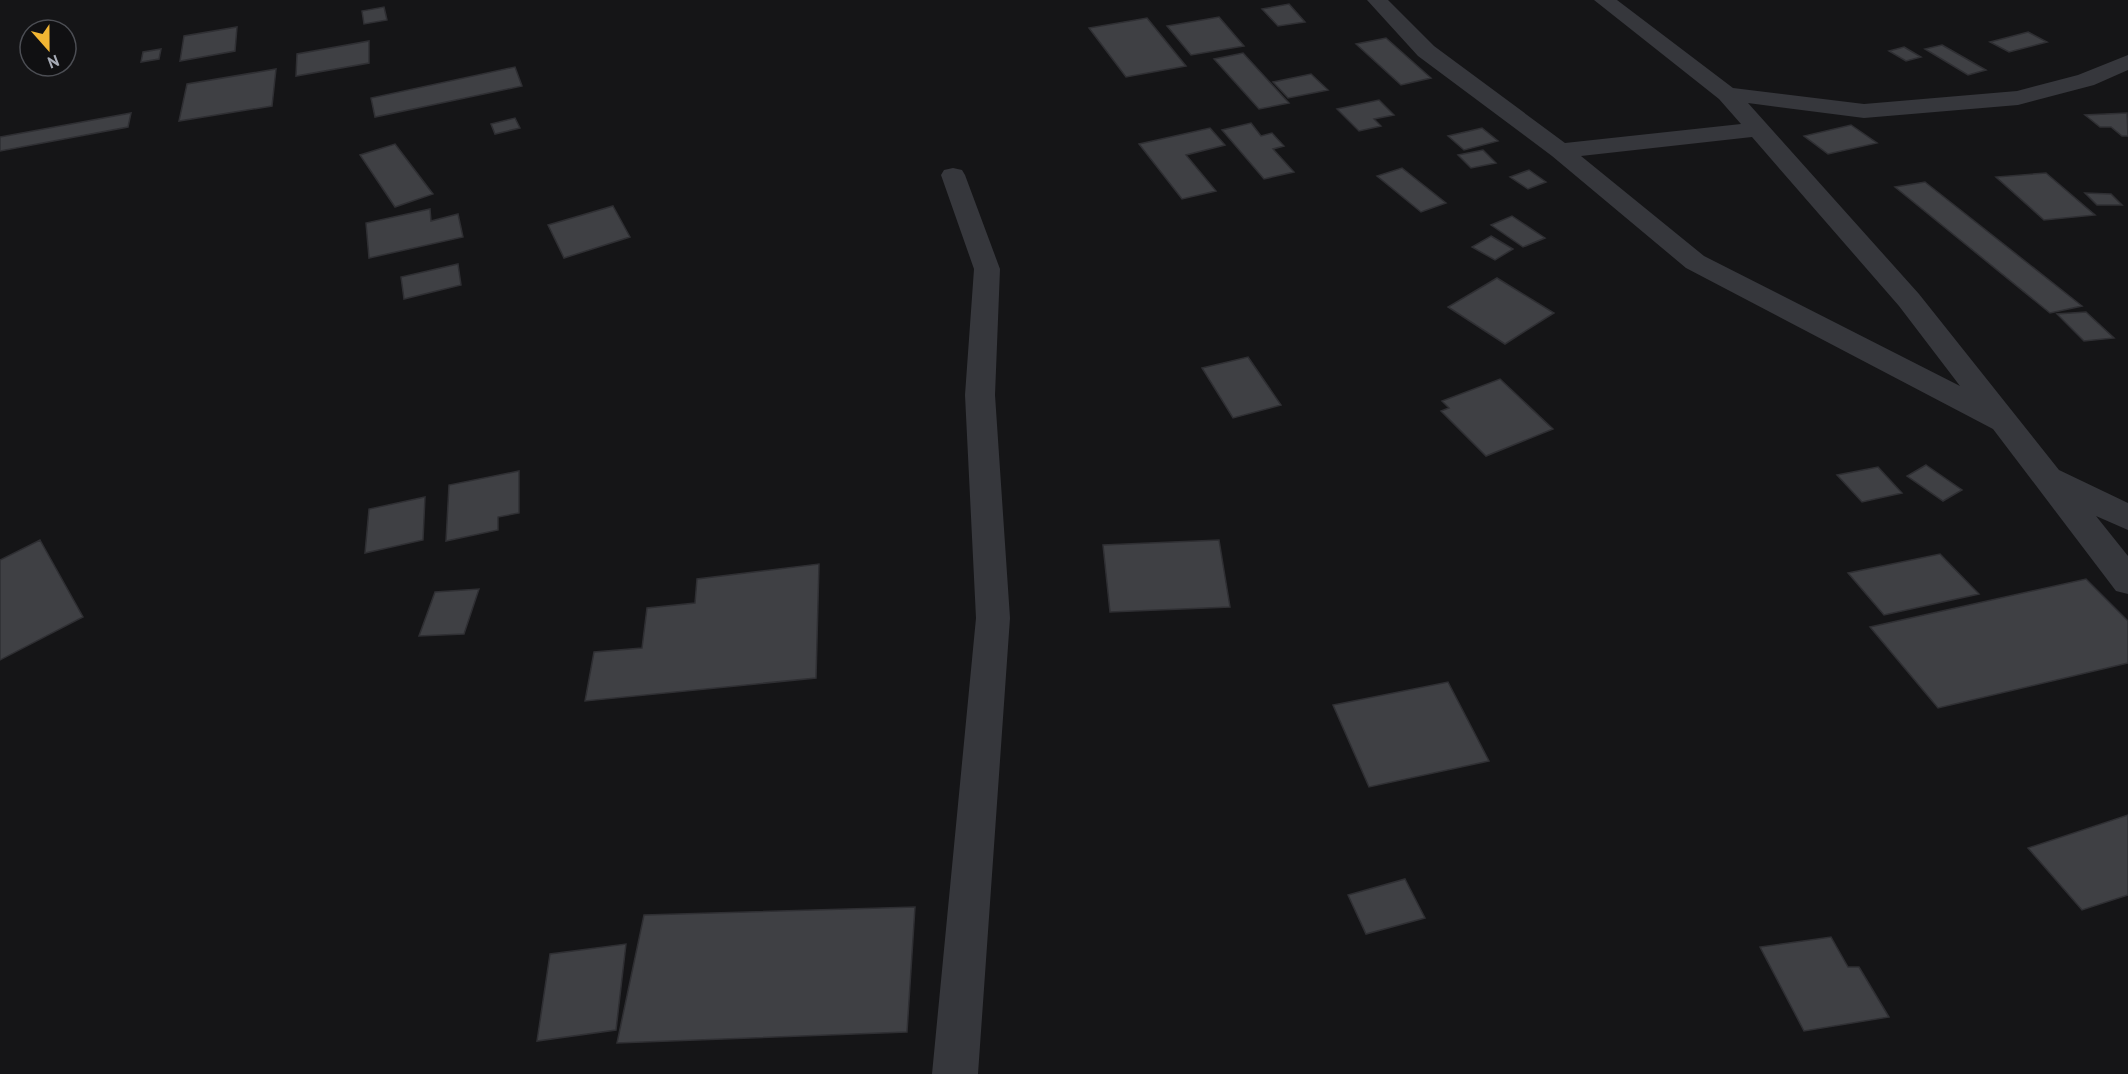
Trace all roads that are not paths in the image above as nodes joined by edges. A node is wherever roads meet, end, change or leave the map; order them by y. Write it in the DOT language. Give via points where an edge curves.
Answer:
graph roads {
  1 [pos="1377,0"];
  2 [pos="1604,0"];
  3 [pos="2128,62"];
  4 [pos="1727,94"];
  5 [pos="1757,129"];
  6 [pos="1560,151"];
  7 [pos="953,175"];
  8 [pos="2003,421"];
  9 [pos="2046,476"];
  10 [pos="2128,518"];
  11 [pos="2128,581"];
  12 [pos="955,1074"];
  1 -- 6 [label="street" via="1426,51"];
  2 -- 4 [label="street"];
  3 -- 4 [label="street" via="2086,80 2018,98 1876,110"];
  4 -- 5 [label="street"];
  5 -- 6 [label="street"];
  5 -- 8 [label="street" via="1909,300"];
  6 -- 8 [label="street" via="1695,262"];
  7 -- 12 [label="street" via="987,269 980,395 993,618"];
  8 -- 9 [label="street"];
  9 -- 10 [label="street"];
  9 -- 11 [label="street"];
}
